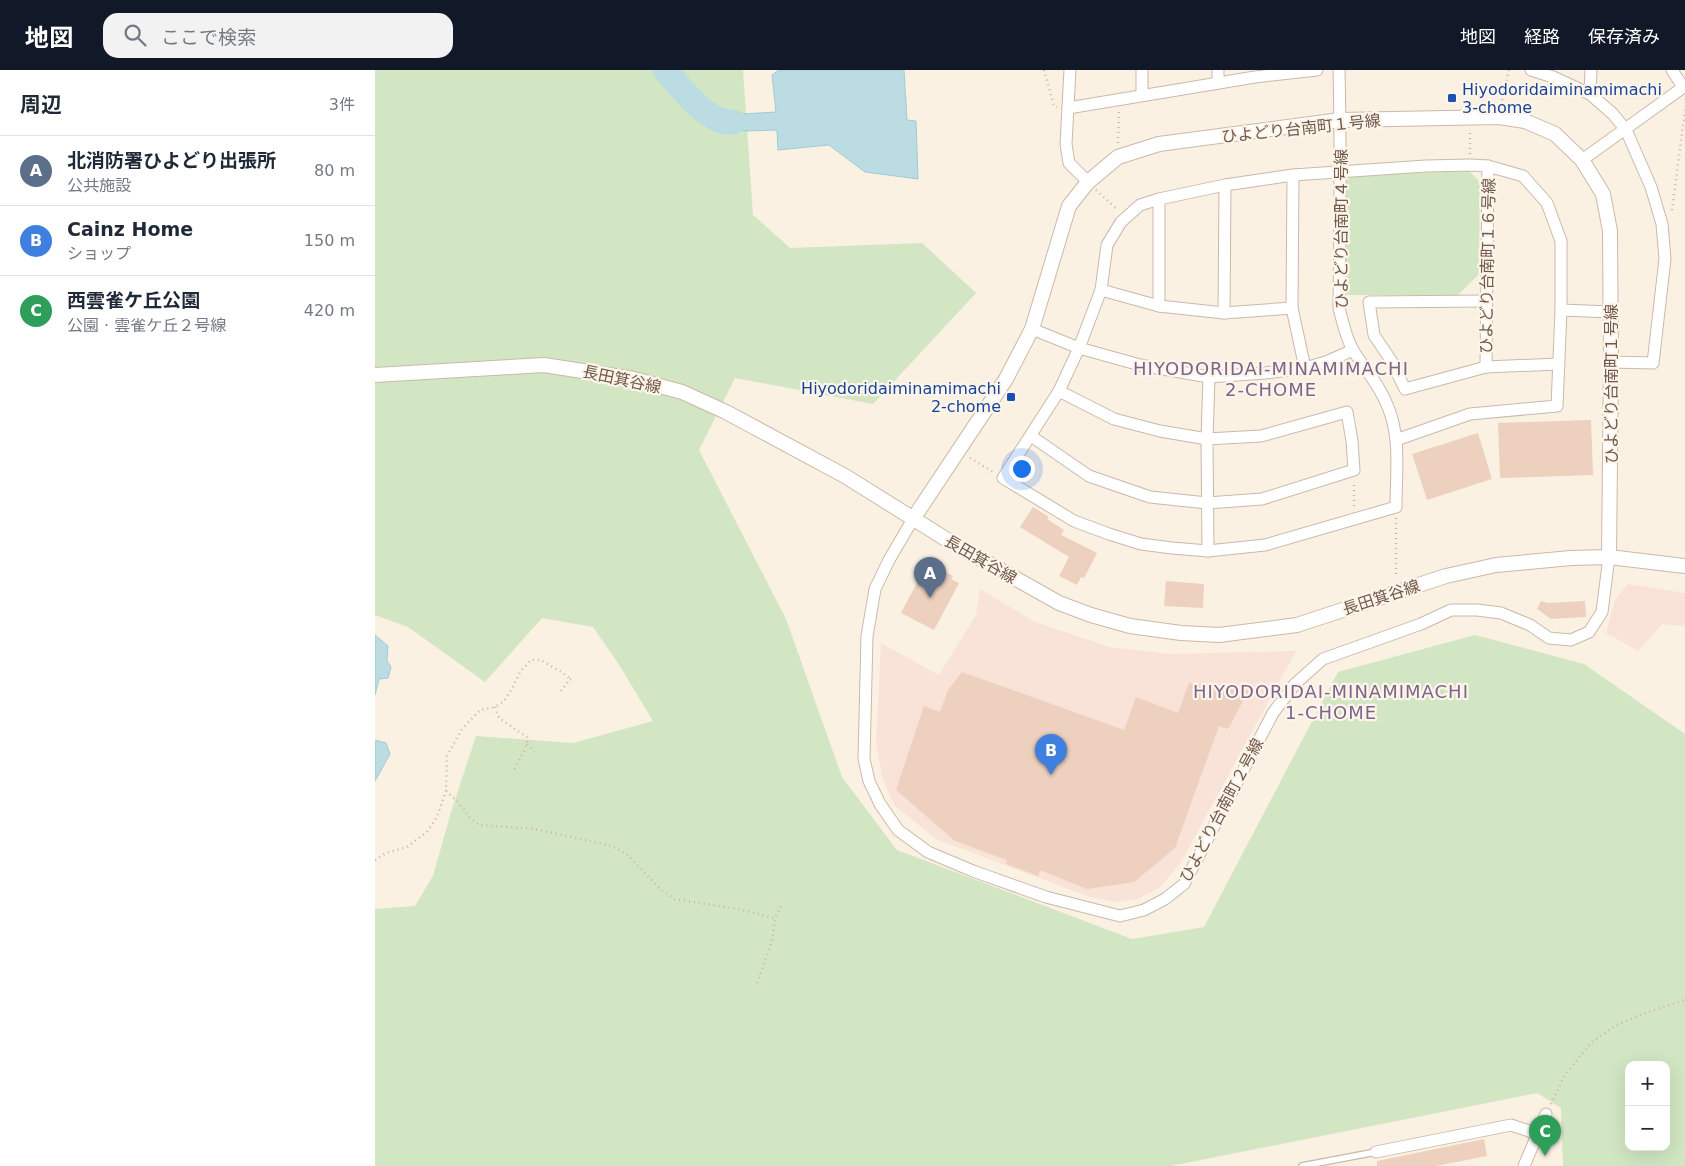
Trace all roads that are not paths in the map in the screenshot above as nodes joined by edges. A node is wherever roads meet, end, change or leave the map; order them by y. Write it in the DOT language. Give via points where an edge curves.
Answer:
graph roads {
  1 [pos="1070,70"];
  2 [pos="1142,70"];
  3 [pos="1218,70"];
  4 [pos="1317,70"];
  5 [pos="1339,70"];
  6 [pos="1531,70"];
  7 [pos="1591,70"];
  8 [pos="1672,70"];
  9 [pos="1293,71"];
  10 [pos="1218,83"];
  11 [pos="1684,86"];
  12 [pos="1590,94"];
  13 [pos="1142,95"];
  14 [pos="1068,108"];
  15 [pos="1340,120"];
  16 [pos="1625,130"];
  17 [pos="1582,160"];
  18 [pos="1488,166"];
  19 [pos="1340,171"];
  20 [pos="1293,175"];
  21 [pos="1088,182"];
  22 [pos="1225,185"];
  23 [pos="1159,199"];
  24 [pos="1101,290"];
  25 [pos="1486,301"];
  26 [pos="1159,306"];
  27 [pos="1292,308"];
  28 [pos="1561,310"];
  29 [pos="1611,312"];
  30 [pos="1224,313"];
  31 [pos="1032,330"];
  32 [pos="1079,348"];
  33 [pos="1353,350"];
  34 [pos="1611,362"];
  35 [pos="1559,364"];
  36 [pos="1486,367"];
  37 [pos="1305,368"];
  38 [pos="375,375"];
  39 [pos="1209,377"];
  40 [pos="1059,391"];
  41 [pos="1031,436"];
  42 [pos="1207,439"];
  43 [pos="1397,440"];
  44 [pos="1207,503"];
  45 [pos="913,519"];
  46 [pos="1208,551"];
  47 [pos="1609,557"];
  48 [pos="1685,566"];
  49 [pos="1685,575"];
  50 [pos="1546,1114"];
  51 [pos="1538,1134"];
  52 [pos="1376,1152"];
  53 [pos="1302,1166"];
  54 [pos="1524,1166"];
  1 -- 14 [label="street"];
  2 -- 13 [label="street"];
  3 -- 10 [label="street"];
  4 -- 9 [label="street"];
  5 -- 15 [label="street, ひよどり台南町４号線"];
  6 -- 12 [label="street"];
  7 -- 12 [label="street"];
  8 -- 11 [label="street"];
  9 -- 10 [label="street"];
  10 -- 13 [label="street"];
  11 -- 16 [label="street"];
  12 -- 16 [label="street" via="1613,114"];
  13 -- 14 [label="street"];
  14 -- 21 [label="street" via="1066,144 1069,163"];
  15 -- 17 [label="street, ひよどり台南町１号線" via="1499,117 1525,121 1555,134"];
  15 -- 19 [label="street, ひよどり台南町４号線"];
  15 -- 21 [label="street, ひよどり台南町１号線" via="1159,144 1118,156"];
  16 -- 17 [label="street"];
  16 -- 34 [label="street" via="1651,186 1663,228 1665,259 1653,363"];
  17 -- 29 [label="street, ひよどり台南町１号線" via="1603,194 1611,231"];
  18 -- 19 [label="street"];
  18 -- 25 [label="street, ひよどり台南町１６号線"];
  18 -- 28 [label="street" via="1523,176 1547,203 1561,241"];
  19 -- 20 [label="street"];
  19 -- 33 [label="street, ひよどり台南町４号線" via="1339,308"];
  20 -- 22 [label="street"];
  20 -- 27 [label="street"];
  21 -- 31 [label="street, ひよどり台南町１号線" via="1069,206"];
  22 -- 23 [label="street"];
  22 -- 30 [label="street"];
  23 -- 24 [label="street" via="1140,205 1121,222 1107,245"];
  23 -- 26 [label="street"];
  24 -- 26 [label="street"];
  24 -- 32 [label="street"];
  25 -- 36 [label="street, ひよどり台南町１６号線"];
  25 -- 36 [label="street" via="1369,302 1374,335 1405,388"];
  26 -- 30 [label="street"];
  27 -- 30 [label="street"];
  27 -- 37 [label="street"];
  28 -- 29 [label="street"];
  28 -- 35 [label="street"];
  29 -- 34 [label="street, ひよどり台南町１号線"];
  31 -- 32 [label="street"];
  31 -- 45 [label="street, ひよどり台南町１号線" via="1005,378"];
  32 -- 39 [label="street" via="1140,366"];
  32 -- 40 [label="street"];
  33 -- 37 [label="street"];
  33 -- 43 [label="street, ひよどり台南町４号線" via="1389,408"];
  34 -- 47 [label="street, ひよどり台南町１号線"];
  35 -- 36 [label="street"];
  35 -- 43 [label="street" via="1557,406 1470,414"];
  37 -- 39 [label="street"];
  38 -- 45 [label="street, 長田箕谷線" via="544,365 634,379 682,392 726,412 845,476"];
  39 -- 42 [label="street"];
  40 -- 41 [label="street"];
  40 -- 42 [label="street" via="1113,419"];
  41 -- 44 [label="street" via="1089,476 1151,496"];
  41 -- 46 [label="street" via="1003,478 1074,521 1109,534 1141,544"];
  42 -- 44 [label="street"];
  42 -- 44 [label="street" via="1261,436 1347,412 1354,470 1262,499"];
  43 -- 46 [label="street, ひよどり台南町４号線" via="1396,506 1265,545"];
  44 -- 46 [label="street"];
  45 -- 47 [label="street, 長田箕谷線" via="1059,603 1130,626 1181,633 1219,635 1297,625 1446,576 1496,565"];
  45 -- 47 [label="street, ひよどり台南町２号線" via="875,589 867,636 864,759 869,781 880,804 898,830 928,852 1046,896 1121,916 1144,910 1184,884 1273,713 1295,684 1323,659 1451,610 1501,613 1530,625 1549,638 1571,640 1589,632 1602,612"];
  47 -- 48 [label="street, 長田箕谷線"];
  47 -- 49 [label="street, 長田箕谷線"];
  50 -- 51 [label="street"];
  51 -- 52 [label="street" via="1511,1125"];
  51 -- 54 [label="street"];
  52 -- 53 [label="lane"];
}
